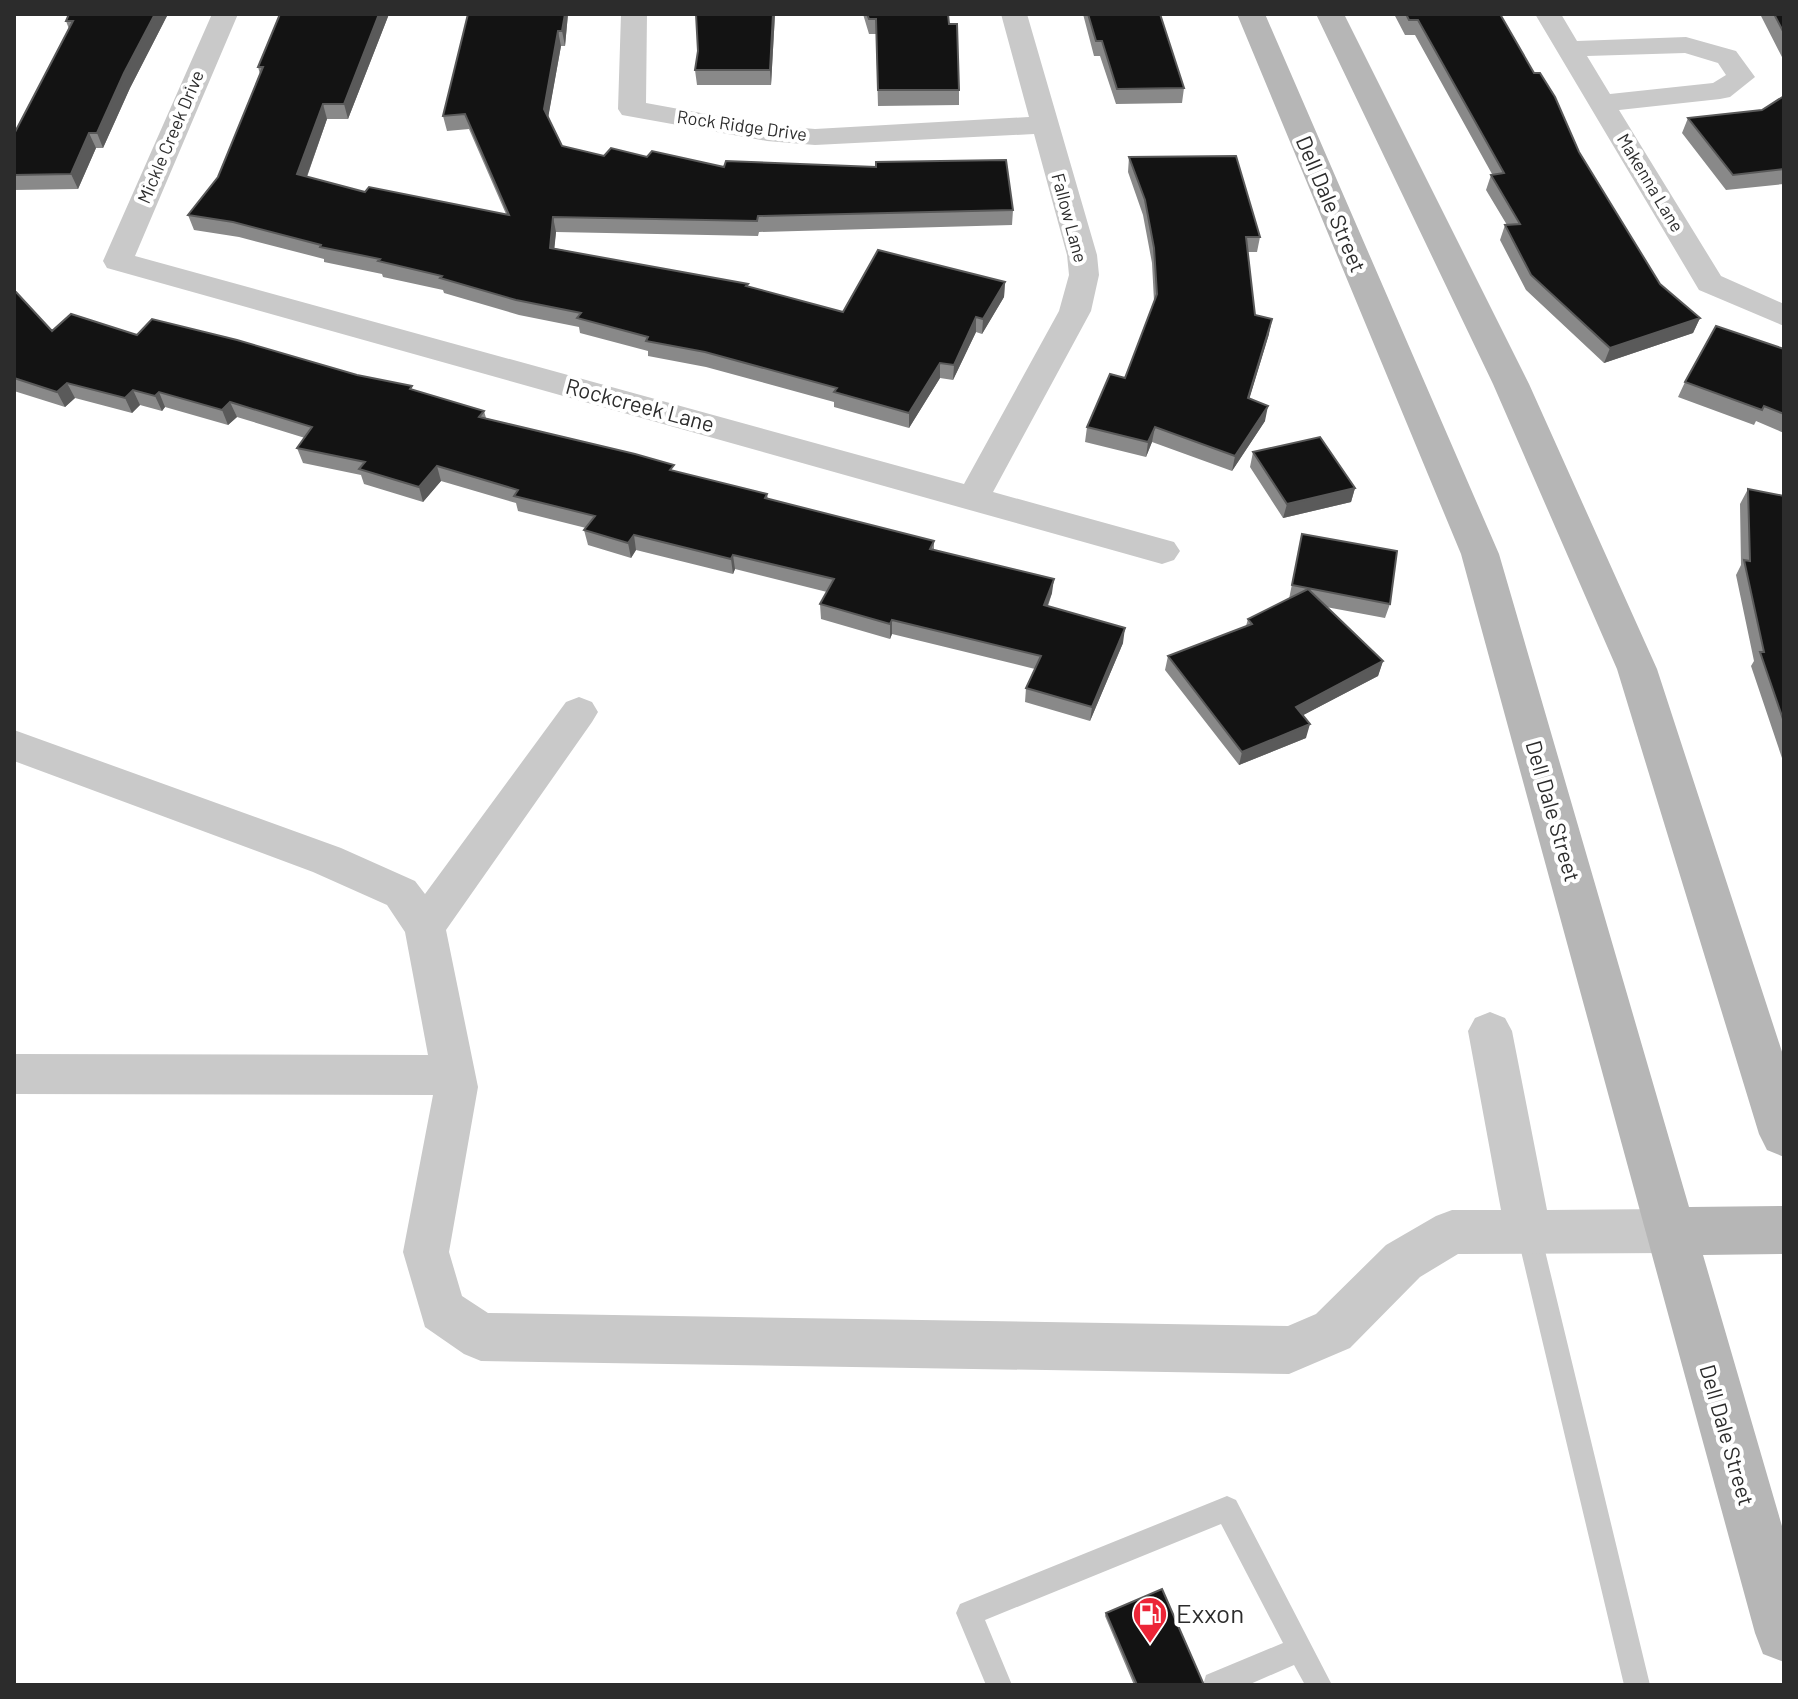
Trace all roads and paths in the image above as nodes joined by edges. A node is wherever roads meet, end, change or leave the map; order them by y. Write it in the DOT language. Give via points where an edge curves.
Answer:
graph roads {
  1 [pos="225,14"];
  2 [pos="634,14"];
  3 [pos="1014,14"];
  4 [pos="1251,14"];
  5 [pos="1330,14"];
  6 [pos="1548,14"];
  7 [pos="1569,49"];
  8 [pos="1602,103"];
  9 [pos="1043,125"];
  10 [pos="118,261"];
  11 [pos="1784,316"];
  12 [pos="974,496"];
  13 [pos="1162,551"];
  14 [pos="579,712"];
  15 [pos="14,745"];
  16 [pos="425,927"];
  17 [pos="1490,1031"];
  18 [pos="14,1074"];
  19 [pos="454,1075"];
  20 [pos="1784,1134"];
  21 [pos="1528,1230"];
  22 [pos="1784,1230"];
  23 [pos="1669,1231"];
  24 [pos="1784,1633"];
  25 [pos="1300,1649"];
  26 [pos="999,1685"];
  27 [pos="1216,1685"];
  28 [pos="1319,1685"];
  29 [pos="1637,1685"];
  1 -- 10 [label="street, Mickle Creek Drive"];
  2 -- 9 [label="street, Rock Ridge Drive" via="632,109 815,137"];
  3 -- 9 [label="street, Fallow Lane"];
  4 -- 23 [label="main road, Dell Dale Street" via="1480,554"];
  5 -- 20 [label="main road" via="1511,384 1637,669"];
  6 -- 7 [label="street, Makenna Lane"];
  7 -- 8 [label="street, Makenna Lane"];
  7 -- 8 [label="street" via="1686,45 1727,57 1741,77 1720,91"];
  8 -- 11 [label="street, Makenna Lane" via="1710,283"];
  9 -- 12 [label="street, Fallow Lane" via="1082,255 1082,292"];
  10 -- 12 [label="street, Rockcreek Lane"];
  12 -- 13 [label="street, Rockcreek Lane"];
  14 -- 16 [label="street"];
  15 -- 16 [label="street" via="327,860 401,893"];
  16 -- 19 [label="street"];
  17 -- 21 [label="street"];
  18 -- 19 [label="street"];
  19 -- 21 [label="street" via="426,1252 442,1311 481,1337 1289,1350 1333,1331 1403,1261 1452,1232"];
  21 -- 23 [label="street"];
  21 -- 29 [label="lane"];
  22 -- 23 [label="main road"];
  23 -- 24 [label="main road, Dell Dale Street"];
  25 -- 26 [label="lane" via="1227,1509 969,1613"];
  25 -- 27 [label="lane"];
  25 -- 28 [label="lane"];
}
